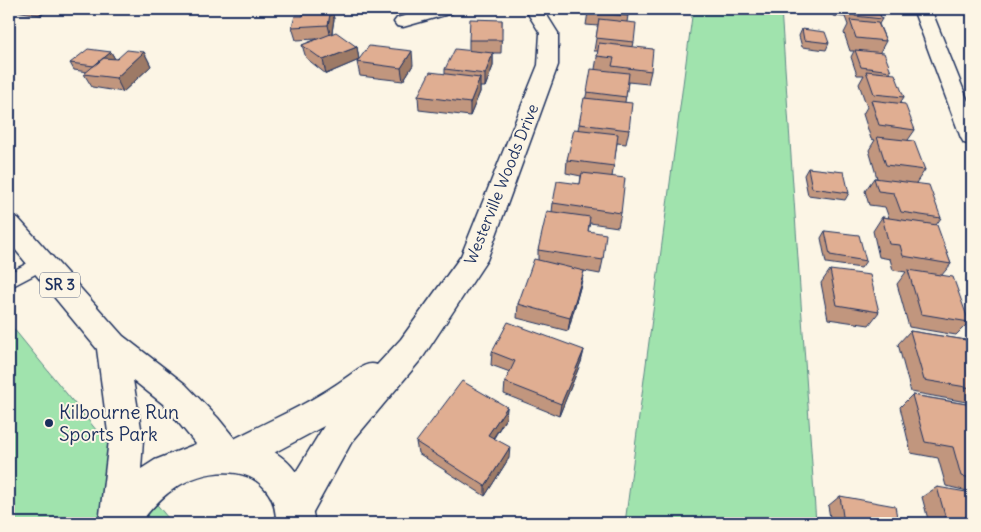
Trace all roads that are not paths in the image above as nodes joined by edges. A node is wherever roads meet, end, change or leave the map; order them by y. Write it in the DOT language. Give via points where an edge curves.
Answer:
graph roads {
  1 [pos="446,9"];
  2 [pos="534,9"];
  3 [pos="922,9"];
  4 [pos="403,22"];
  5 [pos="972,138"];
  6 [pos="9,225"];
  7 [pos="40,263"];
  8 [pos="9,281"];
  9 [pos="112,345"];
  10 [pos="412,348"];
  11 [pos="232,454"];
  12 [pos="295,516"];
  13 [pos="118,522"];
  1 -- 4 [label="street"];
  2 -- 10 [label="street, Westerville Woods Drive" via="548,33 548,65 473,260"];
  3 -- 5 [label="street"];
  6 -- 7 [label="street, SR 3"];
  7 -- 8 [label="lane"];
  7 -- 9 [label="street, SR 3"];
  9 -- 11 [label="street, SR 3" via="174,394"];
  9 -- 13 [label="street" via="126,440"];
  10 -- 11 [label="street, Westerville Woods Drive" via="343,399"];
  10 -- 12 [label="street, Westerville Woods Drive" via="339,432"];
  11 -- 12 [label="street" via="258,460 275,472 288,488"];
  11 -- 13 [label="street" via="196,459 167,473 140,494"];
}
